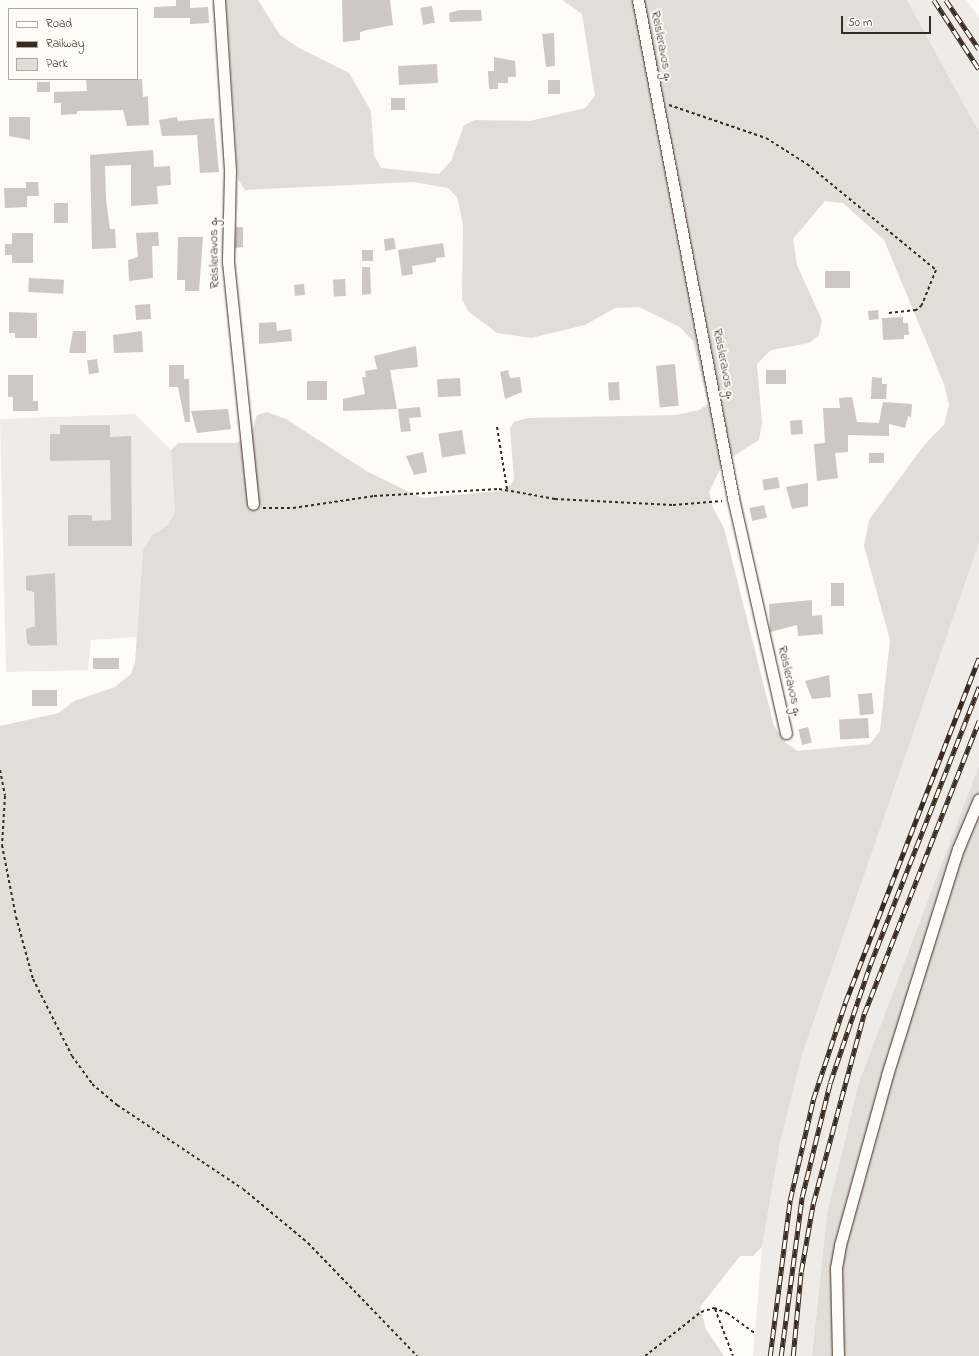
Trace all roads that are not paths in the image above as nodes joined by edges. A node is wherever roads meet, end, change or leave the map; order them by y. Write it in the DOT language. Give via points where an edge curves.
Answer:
graph roads {
  1 [pos="219,0"];
  2 [pos="638,0"];
  3 [pos="253,504"];
  4 [pos="786,733"];
  5 [pos="979,799"];
  6 [pos="838,1356"];
  1 -- 3 [label="street, Reisleravos g." via="230,171 228,262"];
  2 -- 4 [label="street, Reisleravos g." via="733,498"];
  5 -- 6 [label="street" via="958,849 887,1075 840,1246 836,1268"];
}
